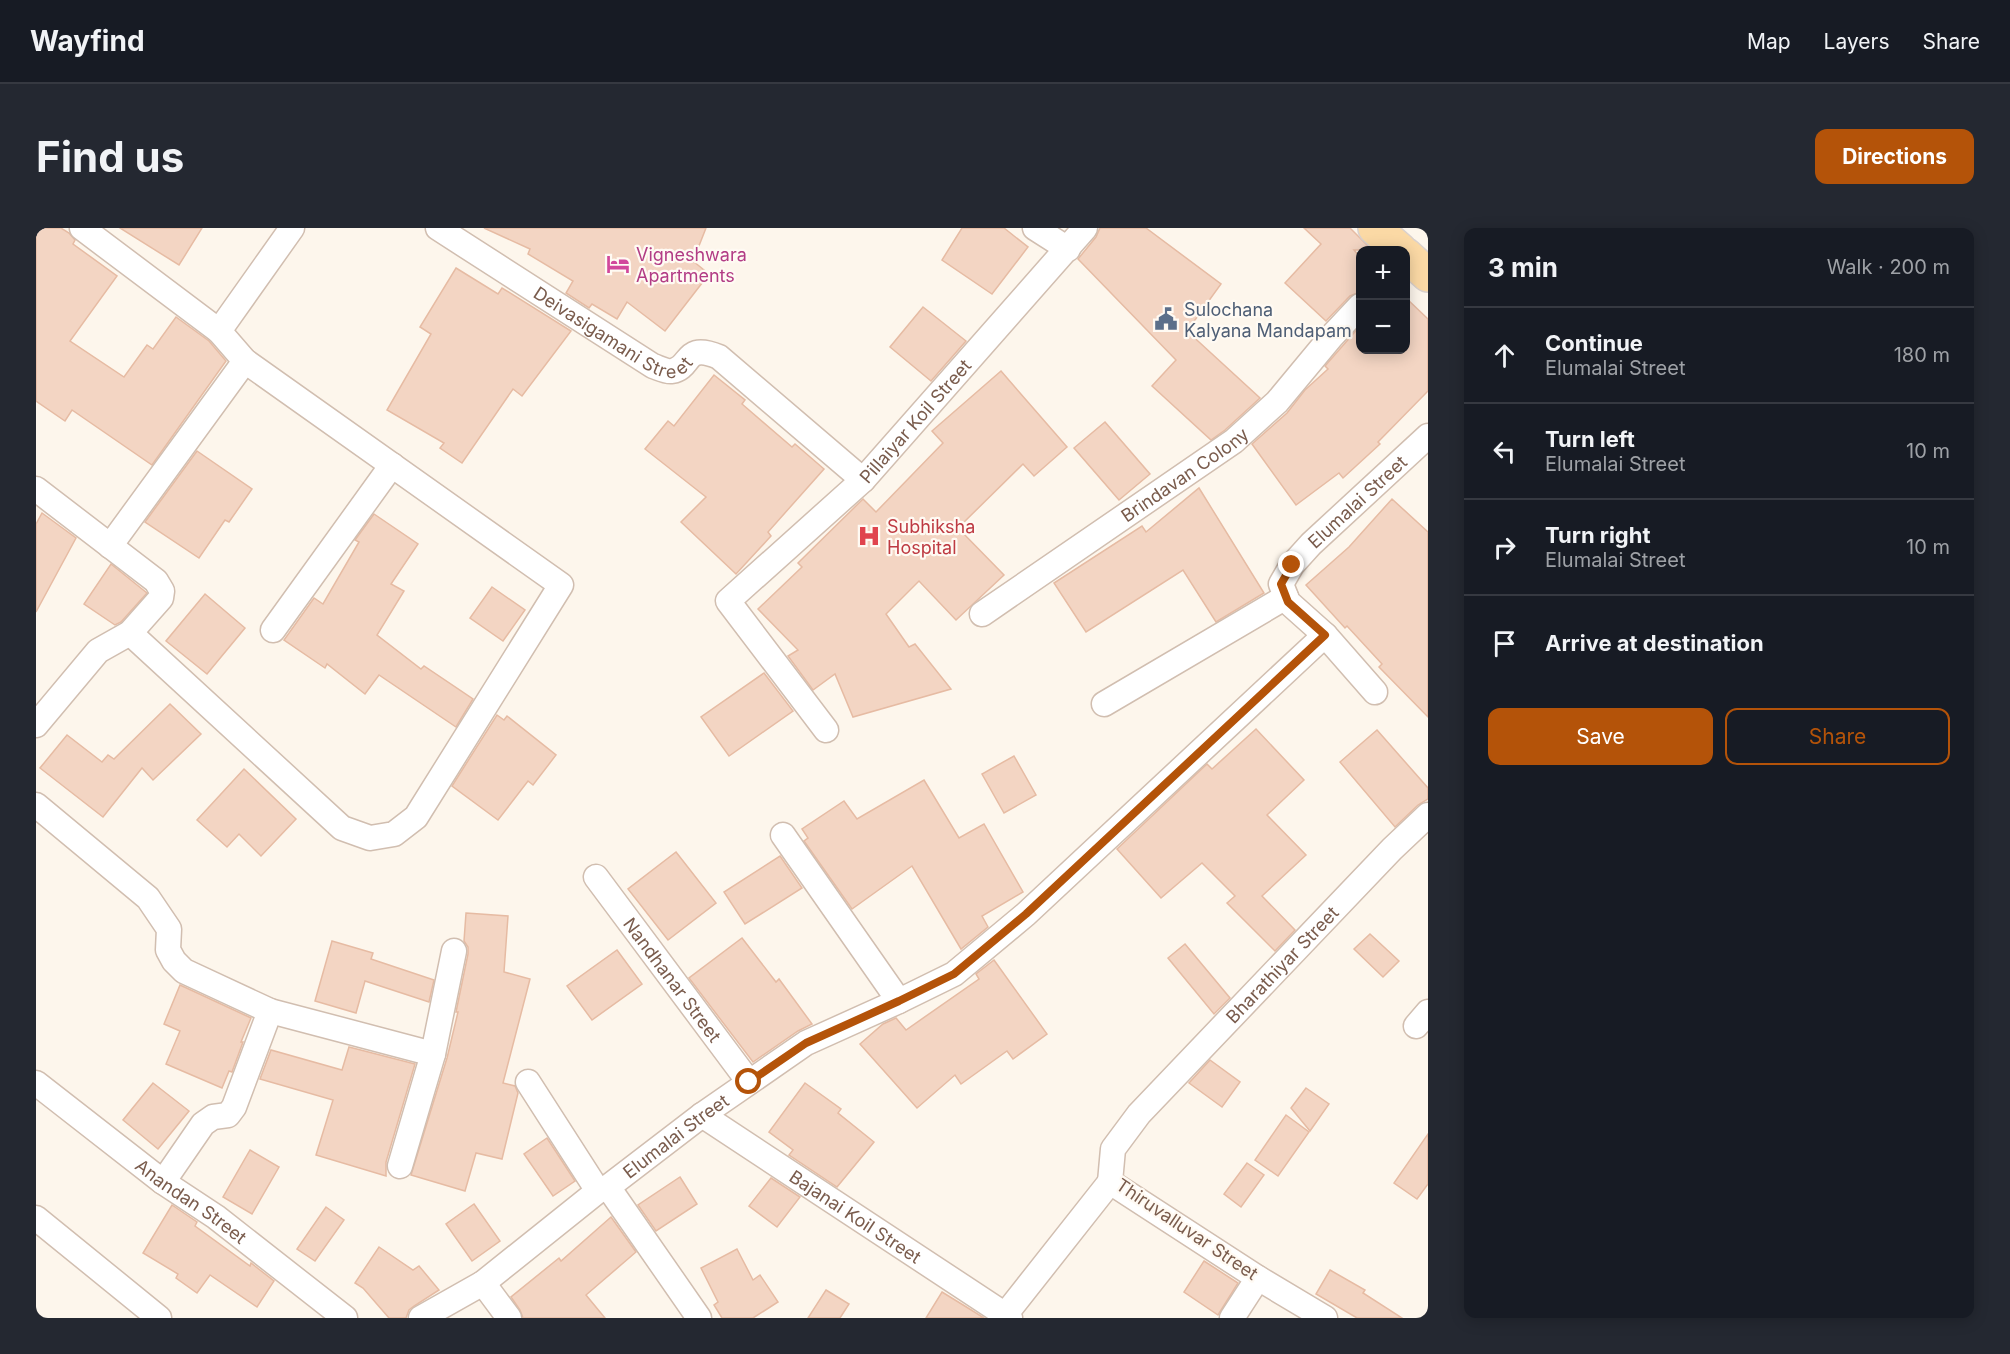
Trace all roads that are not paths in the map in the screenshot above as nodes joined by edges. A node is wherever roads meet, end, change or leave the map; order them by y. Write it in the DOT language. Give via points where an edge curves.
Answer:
graph roads {
  1 [pos="82,228"];
  2 [pos="292,228"];
  3 [pos="438,228"];
  4 [pos="1035,228"];
  5 [pos="1085,228"];
  6 [pos="1068,249"];
  7 [pos="1356,310"];
  8 [pos="219,331"];
  9 [pos="245,361"];
  10 [pos="1428,436"];
  11 [pos="392,465"];
  12 [pos="863,480"];
  13 [pos="36,489"];
  14 [pos="110,546"];
  15 [pos="1286,597"];
  16 [pos="982,614"];
  17 [pos="273,630"];
  18 [pos="130,633"];
  19 [pos="1325,635"];
  20 [pos="1375,692"];
  21 [pos="1104,704"];
  22 [pos="36,725"];
  23 [pos="826,730"];
  24 [pos="36,805"];
  25 [pos="1428,815"];
  26 [pos="783,835"];
  27 [pos="596,878"];
  28 [pos="454,951"];
  29 [pos="899,1001"];
  30 [pos="270,1011"];
  31 [pos="433,1054"];
  32 [pos="528,1082"];
  33 [pos="749,1082"];
  34 [pos="36,1083"];
  35 [pos="1139,1114"];
  36 [pos="702,1115"];
  37 [pos="400,1166"];
  38 [pos="163,1182"];
  39 [pos="1110,1182"];
  40 [pos="603,1189"];
  41 [pos="36,1218"];
  42 [pos="1258,1278"];
  43 [pos="483,1283"];
  44 [pos="1008,1317"];
  45 [pos="159,1318"];
  46 [pos="345,1318"];
  47 [pos="421,1318"];
  48 [pos="509,1318"];
  49 [pos="699,1318"];
  50 [pos="1232,1318"];
  51 [pos="1325,1318"];
  1 -- 8 [label="street"];
  2 -- 8 [label="street"];
  3 -- 12 [label="street, Deivasigamani Street" via="653,366 672,371 699,352 719,357"];
  4 -- 6 [label="street"];
  5 -- 6 [label="street, Pillaiyar Koil Street"];
  6 -- 12 [label="street, Pillaiyar Koil Street"];
  7 -- 16 [label="street, Brindavan Colony" via="1277,402 1234,441"];
  8 -- 9 [label="street"];
  9 -- 11 [label="street"];
  9 -- 14 [label="street"];
  10 -- 15 [label="street, Elumalai Street" via="1292,565 1281,584"];
  11 -- 17 [label="street"];
  11 -- 18 [label="street" via="561,585 416,817 394,834 370,838 342,828"];
  12 -- 23 [label="street, Pillaiyar Koil Street" via="728,601"];
  13 -- 14 [label="street"];
  14 -- 18 [label="street" via="156,581 162,591 161,598"];
  15 -- 19 [label="street"];
  15 -- 21 [label="street"];
  18 -- 22 [label="street" via="98,651"];
  19 -- 20 [label="street"];
  19 -- 29 [label="street, Elumalai Street" via="1026,914 954,974"];
  24 -- 30 [label="street" via="148,898 170,929 168,950 184,971"];
  25 -- 35 [label="street, Bharathiyar Street"];
  26 -- 29 [label="street"];
  27 -- 33 [label="street, Nandhanar Street"];
  28 -- 31 [label="street"];
  29 -- 33 [label="street, Elumalai Street" via="806,1043"];
  30 -- 31 [label="street"];
  30 -- 38 [label="street" via="234,1107 228,1115 213,1117 203,1124"];
  31 -- 37 [label="street"];
  32 -- 40 [label="street"];
  33 -- 36 [label="street, Elumalai Street"];
  34 -- 38 [label="street, Anandan Street"];
  35 -- 39 [label="street, Thiruvalluvar Street" via="1113,1149"];
  36 -- 40 [label="street, Elumalai Street"];
  36 -- 44 [label="street, Bajanai Koil Street"];
  38 -- 46 [label="street, Anandan Street" via="216,1217"];
  39 -- 42 [label="street, Thiruvalluvar Street"];
  39 -- 44 [label="street"];
  40 -- 43 [label="street, Elumalai Street"];
  40 -- 49 [label="street"];
  41 -- 45 [label="street"];
  42 -- 50 [label="street"];
  42 -- 51 [label="street, Thiruvalluvar Street"];
  43 -- 47 [label="street, Elumalai Street"];
  43 -- 48 [label="street"];
}
